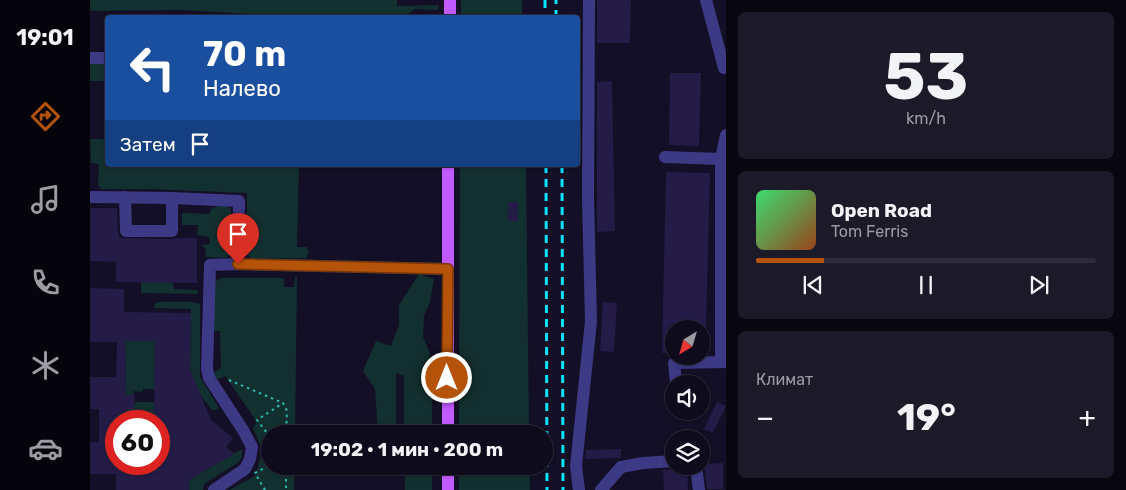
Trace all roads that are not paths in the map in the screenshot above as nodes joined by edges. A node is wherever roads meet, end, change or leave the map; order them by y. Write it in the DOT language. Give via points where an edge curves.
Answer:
graph roads {
  1 [pos="450,0"];
  2 [pos="589,0"];
  3 [pos="706,0"];
  4 [pos="449,15"];
  5 [pos="90,58"];
  6 [pos="105,58"];
  7 [pos="726,68"];
  8 [pos="726,136"];
  9 [pos="665,157"];
  10 [pos="721,159"];
  11 [pos="448,167"];
  12 [pos="90,197"];
  13 [pos="125,197"];
  14 [pos="172,198"];
  15 [pos="238,264"];
  16 [pos="448,269"];
  17 [pos="724,362"];
  18 [pos="675,375"];
  19 [pos="448,425"];
  20 [pos="665,462"];
  21 [pos="448,475"];
  22 [pos="697,475"];
  23 [pos="214,490"];
  24 [pos="448,490"];
  25 [pos="579,490"];
  26 [pos="601,490"];
  27 [pos="699,490"];
  1 -- 4 [label="main road"];
  2 -- 25 [label="street" via="591,321 576,466"];
  3 -- 7 [label="street"];
  5 -- 6 [label="street"];
  8 -- 10 [label="street"];
  9 -- 10 [label="street"];
  10 -- 17 [label="street"];
  11 -- 16 [label="main road"];
  12 -- 13 [label="street"];
  13 -- 14 [label="street"];
  13 -- 14 [label="street" via="126,231 172,231"];
  14 -- 15 [label="street" via="239,201"];
  15 -- 16 [label="street"];
  15 -- 23 [label="street" via="210,265 207,370 213,386 252,447 245,469"];
  16 -- 19 [label="main road"];
  17 -- 18 [label="street" via="674,362"];
  20 -- 26 [label="street" via="621,467"];
  21 -- 24 [label="main road"];
  22 -- 27 [label="street"];
}
